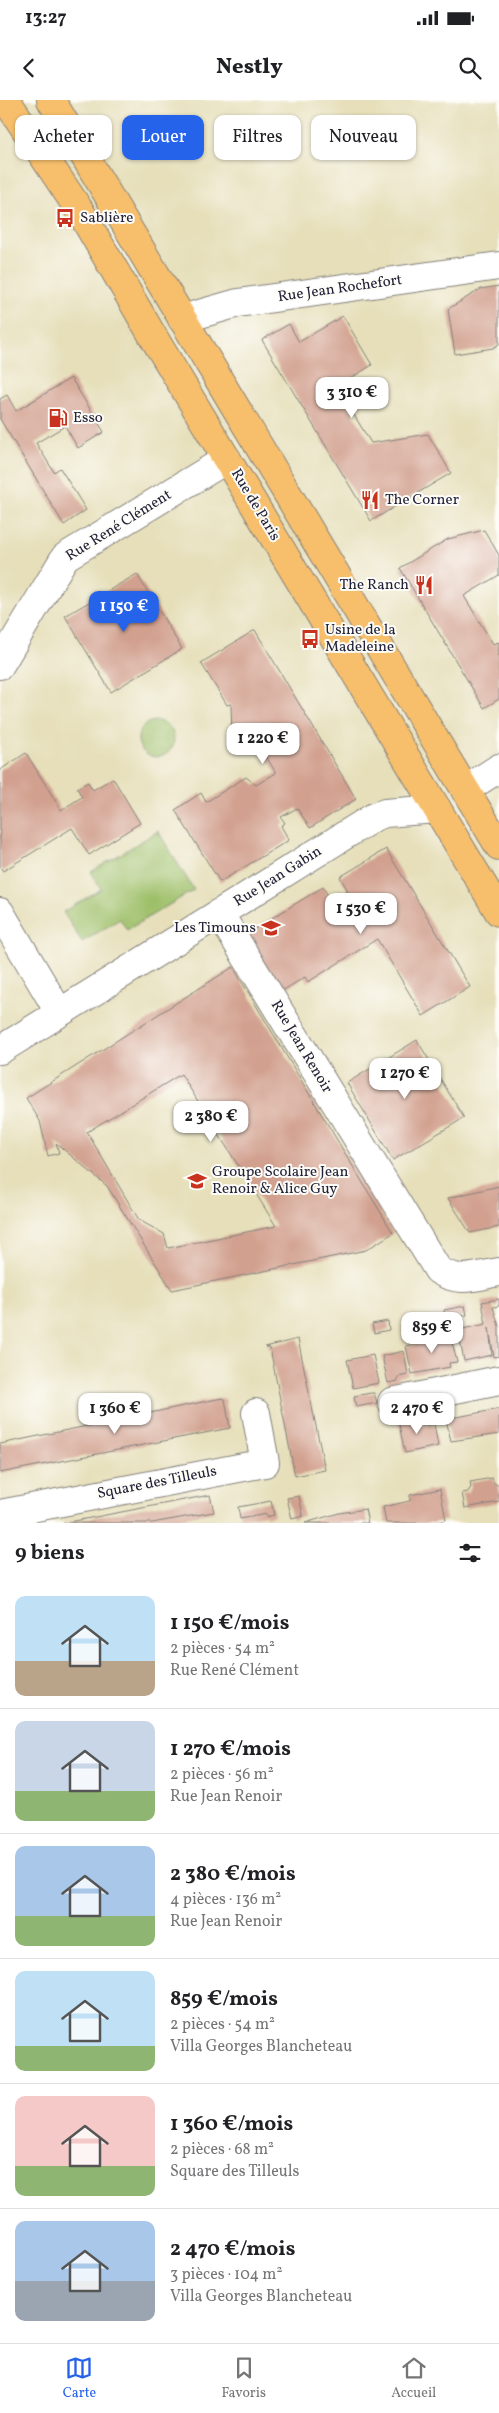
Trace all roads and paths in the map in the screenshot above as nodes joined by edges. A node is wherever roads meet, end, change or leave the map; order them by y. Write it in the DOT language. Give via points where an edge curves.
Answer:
graph roads {
  1 [pos="6,100"];
  2 [pos="51,100"];
  3 [pos="499,266"];
  4 [pos="182,319"];
  5 [pos="227,458"];
  6 [pos="0,665"];
  7 [pos="499,768"];
  8 [pos="465,790"];
  9 [pos="437,809"];
  10 [pos="499,846"];
  11 [pos="0,912"];
  12 [pos="499,912"];
  13 [pos="220,913"];
  14 [pos="59,1012"];
  15 [pos="0,1050"];
  16 [pos="499,1272"];
  17 [pos="499,1380"];
  18 [pos="392,1402"];
  19 [pos="256,1413"];
  20 [pos="0,1514"];
  1 -- 5 [label="main road, Rue de Paris" via="80,211"];
  2 -- 4 [label="main road"];
  3 -- 4 [label="street, Rue Jean Rochefort" via="238,304"];
  4 -- 8 [label="main road"];
  5 -- 6 [label="street, Rue René Clément" via="66,557"];
  5 -- 9 [label="main road, Rue de Paris"];
  7 -- 8 [label="street"];
  8 -- 10 [label="main road"];
  9 -- 12 [label="main road, Rue de Paris"];
  9 -- 13 [label="street, Rue Jean Gabin" via="374,817"];
  11 -- 14 [label="street"];
  13 -- 14 [label="street, Rue Jean Gabin"];
  13 -- 16 [label="street, Rue Jean Renoir" via="438,1270 450,1278"];
  14 -- 15 [label="street, Rue Jean Gabin"];
  17 -- 18 [label="street"];
  19 -- 20 [label="street, Square des Tilleuls" via="265,1463"];
}
